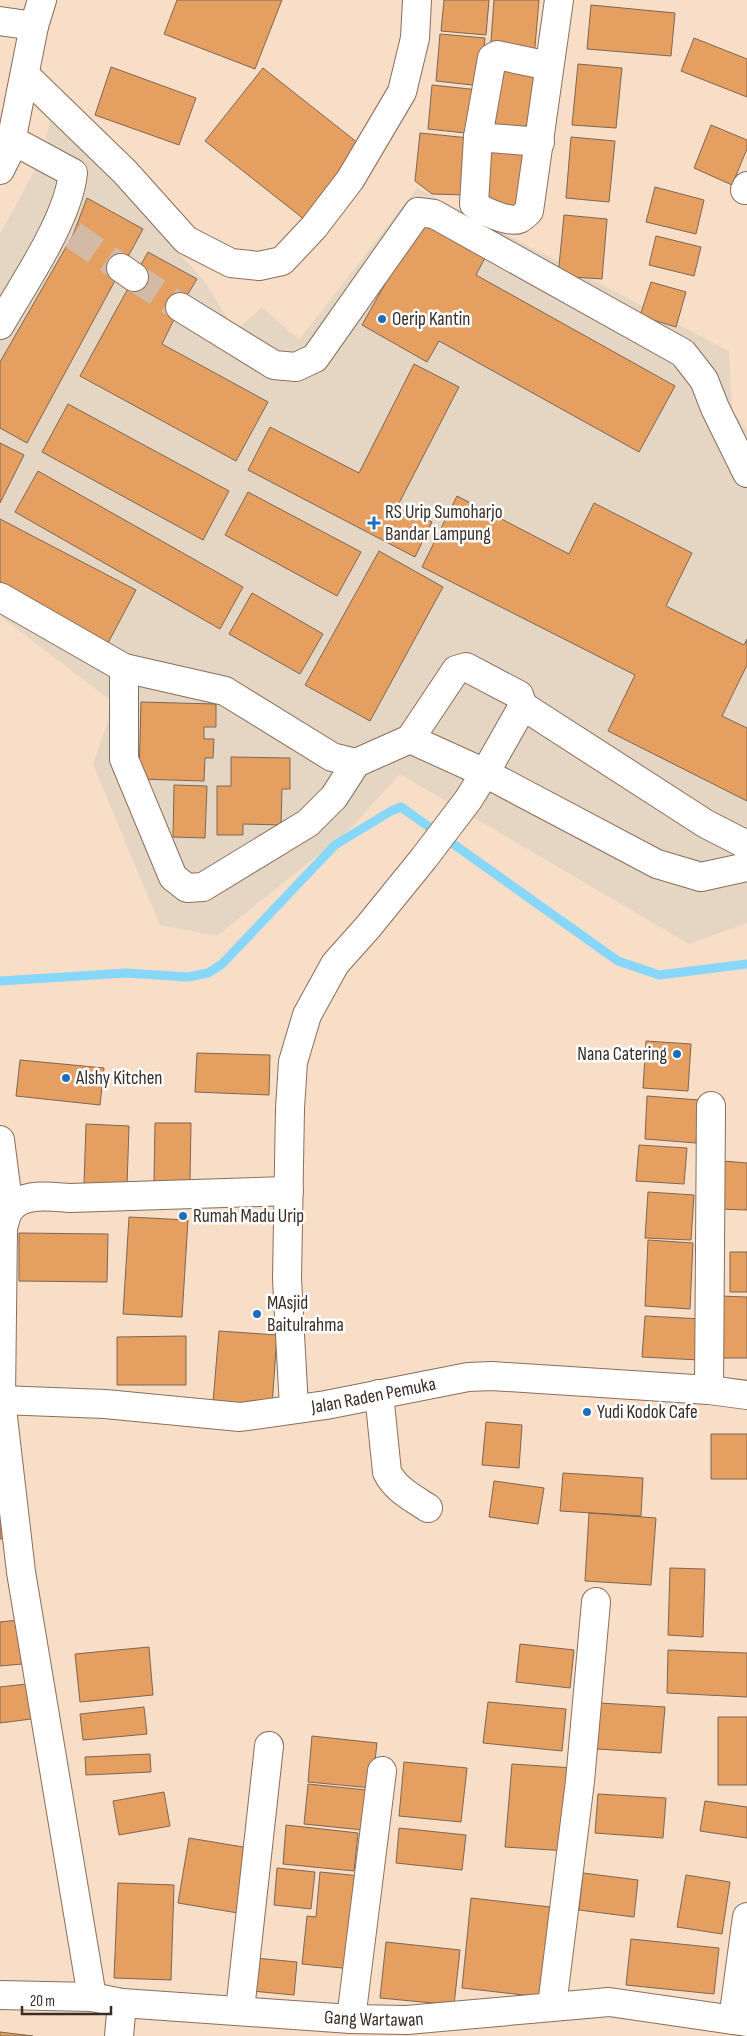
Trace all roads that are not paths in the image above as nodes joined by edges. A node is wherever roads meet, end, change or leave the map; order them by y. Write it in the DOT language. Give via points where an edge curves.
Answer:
graph roads {
  1 [pos="42,0"];
  2 [pos="416,0"];
  3 [pos="558,0"];
  4 [pos="0,21"];
  5 [pos="34,26"];
  6 [pos="549,66"];
  7 [pos="26,76"];
  8 [pos="478,136"];
  9 [pos="540,142"];
  10 [pos="5,152"];
  11 [pos="180,307"];
  12 [pos="0,325"];
  13 [pos="747,473"];
  14 [pos="0,597"];
  15 [pos="124,668"];
  16 [pos="523,706"];
  17 [pos="410,739"];
  18 [pos="356,763"];
  19 [pos="485,773"];
  20 [pos="747,846"];
  21 [pos="747,868"];
  22 [pos="711,1106"];
  23 [pos="0,1140"];
  24 [pos="289,1192"];
  25 [pos="9,1210"];
  26 [pos="709,1390"];
  27 [pos="379,1394"];
  28 [pos="747,1395"];
  29 [pos="0,1400"];
  30 [pos="294,1408"];
  31 [pos="428,1508"];
  32 [pos="596,1602"];
  33 [pos="270,1746"];
  34 [pos="382,1771"];
  35 [pos="747,1917"];
  36 [pos="0,1995"];
  37 [pos="92,1997"];
  38 [pos="122,2003"];
  39 [pos="552,2006"];
  40 [pos="240,2010"];
  41 [pos="350,2019"];
  42 [pos="740,2021"];
  43 [pos="450,2026"];
  44 [pos="119,2036"];
  1 -- 5 [label="street"];
  2 -- 7 [label="street" via="415,38 402,92 355,172 314,227 282,261 259,266 232,263 186,240 125,172"];
  3 -- 6 [label="street"];
  4 -- 5 [label="street"];
  5 -- 7 [label="street"];
  6 -- 8 [label="street" via="497,55 492,58"];
  6 -- 9 [label="street"];
  7 -- 10 [label="street"];
  8 -- 9 [label="street"];
  8 -- 9 [label="street" via="474,204 512,220 529,211"];
  10 -- 12 [label="street" via="73,173 64,231"];
  11 -- 13 [label="street" via="274,365 296,367 314,358 418,212 434,214 683,353 704,380"];
  14 -- 15 [label="street"];
  15 -- 18 [label="street" via="225,691 332,757"];
  15 -- 18 [label="street" via="124,759 173,877 187,888 203,887 308,823 334,797"];
  16 -- 17 [label="street" via="519,695 466,667 456,670"];
  16 -- 19 [label="street"];
  16 -- 20 [label="street" via="706,824"];
  17 -- 18 [label="street"];
  17 -- 19 [label="street"];
  19 -- 21 [label="street" via="657,864 701,877"];
  19 -- 24 [label="street" via="424,858 335,964 307,1015 293,1062"];
  22 -- 26 [label="street"];
  23 -- 25 [label="street"];
  24 -- 25 [label="street" via="70,1198 38,1196 20,1200"];
  24 -- 30 [label="street" via="287,1279"];
  25 -- 29 [label="street" via="3,1226"];
  26 -- 27 [label="street, Jalan Raden Pemuka" via="492,1376 468,1377"];
  26 -- 28 [label="street, Jalan Raden Pemuka"];
  27 -- 30 [label="street, Jalan Raden Pemuka" via="326,1406"];
  27 -- 31 [label="street" via="387,1472 400,1488"];
  29 -- 30 [label="street, Jalan Raden Pemuka" via="105,1404 240,1417"];
  29 -- 37 [label="street" via="21,1572"];
  32 -- 39 [label="street" via="580,1781"];
  33 -- 40 [label="street"];
  34 -- 41 [label="street"];
  35 -- 42 [label="street"];
  36 -- 37 [label="street, Gang Wartawan"];
  37 -- 38 [label="street, Gang Wartawan"];
  38 -- 40 [label="street, Gang Wartawan"];
  38 -- 44 [label="street"];
  39 -- 42 [label="street, Gang Wartawan" via="609,2002"];
  39 -- 43 [label="street, Gang Wartawan"];
  40 -- 41 [label="street, Gang Wartawan"];
  41 -- 43 [label="street, Gang Wartawan" via="407,2020"];
}
